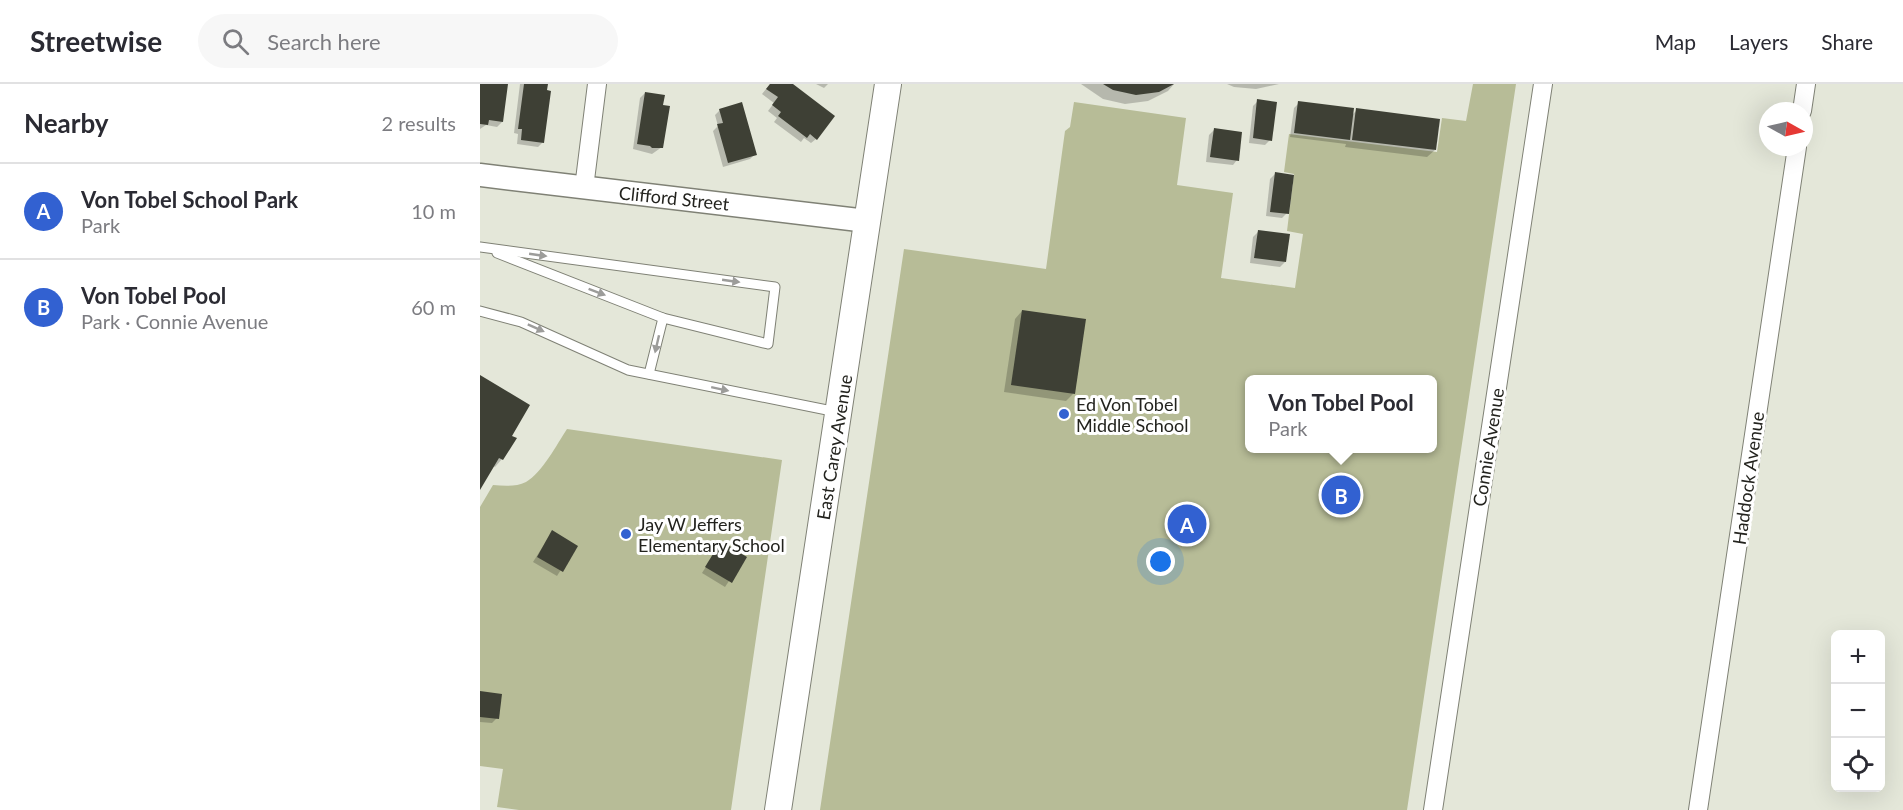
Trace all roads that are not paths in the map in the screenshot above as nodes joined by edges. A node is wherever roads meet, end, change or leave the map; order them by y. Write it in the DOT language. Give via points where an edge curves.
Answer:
graph roads {
  1 [pos="597,84"];
  2 [pos="888,84"];
  3 [pos="1543,84"];
  4 [pos="1806,84"];
  5 [pos="1803,102"];
  6 [pos="1796,156"];
  7 [pos="480,175"];
  8 [pos="584,188"];
  9 [pos="867,220"];
  10 [pos="482,247"];
  11 [pos="480,311"];
  12 [pos="663,318"];
  13 [pos="650,374"];
  14 [pos="839,413"];
  15 [pos="778,810"];
  16 [pos="1433,810"];
  17 [pos="1698,810"];
  1 -- 8 [label="street"];
  2 -- 9 [label="main road, East Carey Avenue"];
  3 -- 16 [label="street, Connie Avenue"];
  4 -- 5 [label="street"];
  6 -- 17 [label="street, Haddock Avenue"];
  7 -- 8 [label="street, Clifford Street"];
  8 -- 9 [label="street, Clifford Street"];
  9 -- 14 [label="main road, East Carey Avenue"];
  10 -- 12 [label="lane, one-way"];
  10 -- 12 [label="lane, one-way" via="775,287 768,344"];
  11 -- 13 [label="lane, one-way" via="521,322 628,370"];
  12 -- 13 [label="lane, one-way"];
  13 -- 14 [label="lane, one-way"];
  14 -- 15 [label="main road, East Carey Avenue"];
}
